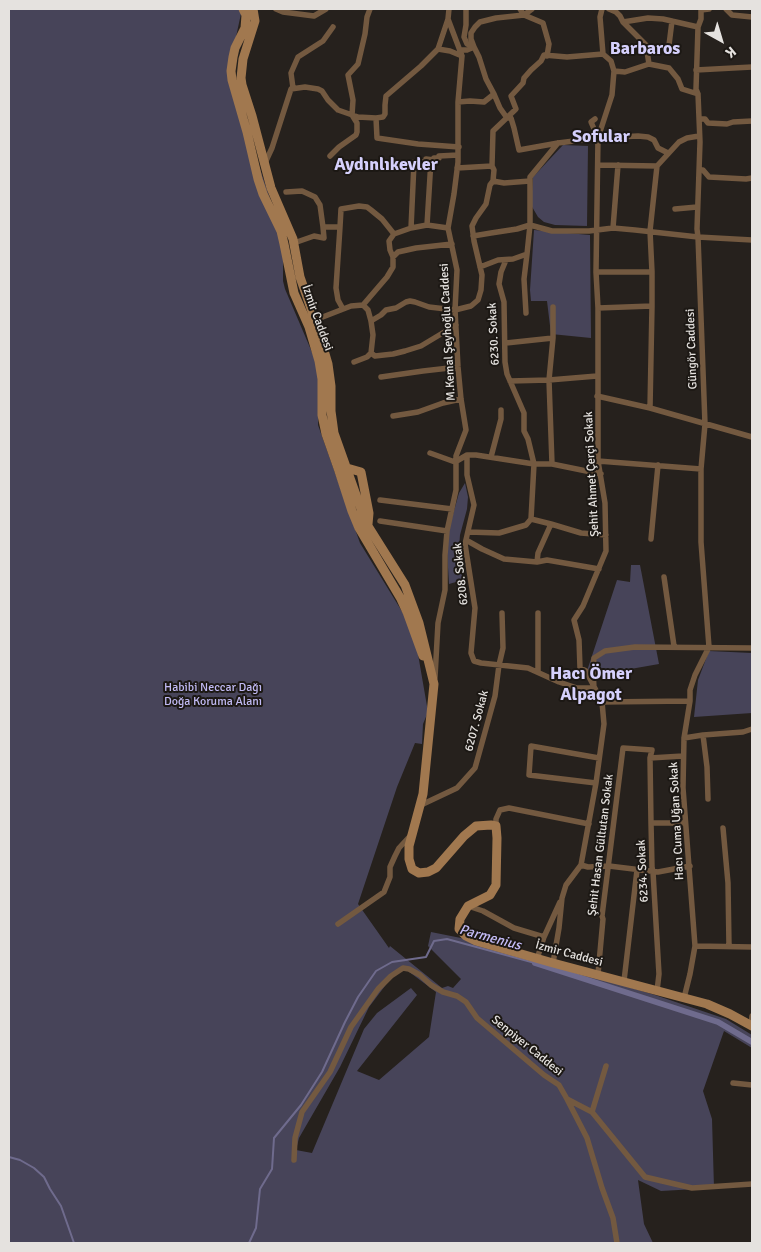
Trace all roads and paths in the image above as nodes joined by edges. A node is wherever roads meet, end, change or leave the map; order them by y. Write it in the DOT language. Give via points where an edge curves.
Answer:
graph roads {
  1 [pos="243,9"];
  2 [pos="253,9"];
  3 [pos="276,9"];
  4 [pos="326,9"];
  5 [pos="370,9"];
  6 [pos="449,9"];
  7 [pos="466,9"];
  8 [pos="532,9"];
  9 [pos="602,9"];
  10 [pos="610,9"];
  11 [pos="701,9"];
  12 [pos="709,9"];
  13 [pos="726,9"];
  14 [pos="315,12"];
  15 [pos="522,12"];
  16 [pos="752,17"];
  17 [pos="448,19"];
  18 [pos="672,21"];
  19 [pos="623,22"];
  20 [pos="333,27"];
  21 [pos="698,27"];
  22 [pos="668,45"];
  23 [pos="474,47"];
  24 [pos="438,50"];
  25 [pos="461,53"];
  26 [pos="603,54"];
  27 [pos="547,56"];
  28 [pos="649,64"];
  29 [pos="752,67"];
  30 [pos="696,70"];
  31 [pos="614,71"];
  32 [pos="293,88"];
  33 [pos="494,94"];
  34 [pos="698,94"];
  35 [pos="458,102"];
  36 [pos="352,115"];
  37 [pos="376,118"];
  38 [pos="507,118"];
  39 [pos="595,119"];
  40 [pos="699,119"];
  41 [pos="752,121"];
  42 [pos="699,136"];
  43 [pos="598,138"];
  44 [pos="558,143"];
  45 [pos="459,147"];
  46 [pos="668,153"];
  47 [pos="458,155"];
  48 [pos="330,156"];
  49 [pos="431,160"];
  50 [pos="414,163"];
  51 [pos="264,165"];
  52 [pos="404,165"];
  53 [pos="598,165"];
  54 [pos="618,165"];
  55 [pos="492,166"];
  56 [pos="657,166"];
  57 [pos="458,168"];
  58 [pos="699,170"];
  59 [pos="752,178"];
  60 [pos="494,181"];
  61 [pos="530,181"];
  62 [pos="286,192"];
  63 [pos="698,207"];
  64 [pos="675,210"];
  65 [pos="426,225"];
  66 [pos="530,225"];
  67 [pos="323,227"];
  68 [pos="340,227"];
  69 [pos="411,228"];
  70 [pos="448,228"];
  71 [pos="613,228"];
  72 [pos="597,230"];
  73 [pos="650,231"];
  74 [pos="394,234"];
  75 [pos="473,236"];
  76 [pos="698,237"];
  77 [pos="752,240"];
  78 [pos="294,243"];
  79 [pos="452,244"];
  80 [pos="527,254"];
  81 [pos="393,257"];
  82 [pos="506,260"];
  83 [pos="480,267"];
  84 [pos="596,272"];
  85 [pos="652,272"];
  86 [pos="362,305"];
  87 [pos="652,306"];
  88 [pos="553,307"];
  89 [pos="598,308"];
  90 [pos="343,309"];
  91 [pos="455,310"];
  92 [pos="526,313"];
  93 [pos="315,320"];
  94 [pos="371,321"];
  95 [pos="456,325"];
  96 [pos="553,338"];
  97 [pos="506,343"];
  98 [pos="371,353"];
  99 [pos="354,362"];
  100 [pos="458,367"];
  101 [pos="598,376"];
  102 [pos="381,377"];
  103 [pos="510,380"];
  104 [pos="550,380"];
  105 [pos="598,396"];
  106 [pos="461,399"];
  107 [pos="650,408"];
  108 [pos="501,410"];
  109 [pos="393,416"];
  110 [pos="704,424"];
  111 [pos="752,437"];
  112 [pos="430,453"];
  113 [pos="467,455"];
  114 [pos="491,457"];
  115 [pos="598,461"];
  116 [pos="455,462"];
  117 [pos="534,464"];
  118 [pos="552,464"];
  119 [pos="658,465"];
  120 [pos="701,469"];
  121 [pos="600,474"];
  122 [pos="380,500"];
  123 [pos="452,509"];
  124 [pos="531,519"];
  125 [pos="380,521"];
  126 [pos="551,524"];
  127 [pos="447,532"];
  128 [pos="468,532"];
  129 [pos="606,535"];
  130 [pos="651,539"];
  131 [pos="466,540"];
  132 [pos="536,562"];
  133 [pos="599,569"];
  134 [pos="664,578"];
  135 [pos="502,613"];
  136 [pos="538,613"];
  137 [pos="674,646"];
  138 [pos="709,647"];
  139 [pos="752,648"];
  140 [pos="499,664"];
  141 [pos="538,672"];
  142 [pos="434,684"];
  143 [pos="594,688"];
  144 [pos="690,701"];
  145 [pos="602,702"];
  146 [pos="752,729"];
  147 [pos="703,735"];
  148 [pos="684,738"];
  149 [pos="652,750"];
  150 [pos="683,756"];
  151 [pos="600,758"];
  152 [pos="650,758"];
  153 [pos="596,783"];
  154 [pos="708,799"];
  155 [pos="421,805"];
  156 [pos="650,823"];
  157 [pos="685,823"];
  158 [pos="589,824"];
  159 [pos="496,826"];
  160 [pos="723,828"];
  161 [pos="413,832"];
  162 [pos="581,865"];
  163 [pos="609,866"];
  164 [pos="690,866"];
  165 [pos="637,870"];
  166 [pos="653,872"];
  167 [pos="562,898"];
  168 [pos="468,906"];
  169 [pos="338,924"];
  170 [pos="544,938"];
  171 [pos="695,946"];
  172 [pos="729,946"];
  173 [pos="752,947"];
  174 [pos="537,958"];
  175 [pos="553,963"];
  176 [pos="598,974"];
  177 [pos="624,982"];
  178 [pos="657,991"];
  179 [pos="684,998"];
  180 [pos="752,1023"];
  181 [pos="606,1066"];
  182 [pos="733,1083"];
  183 [pos="752,1084"];
  184 [pos="567,1099"];
  185 [pos="592,1112"];
  186 [pos="294,1160"];
  187 [pos="752,1184"];
  188 [pos="617,1243"];
  1 -- 142 [label="street, İzmir Caddesi" via="245,28 235,48 232,80 258,179 281,231 290,281 319,361 326,434 359,528 407,612"];
  2 -- 51 [label="street, İzmir Caddesi" via="255,21 243,59 241,78"];
  3 -- 14 [label="street" via="314,16"];
  4 -- 14 [label="street"];
  5 -- 36 [label="street" via="358,64 348,75"];
  6 -- 17 [label="street, M.Kemal Şeyhoğlu Caddesi"];
  7 -- 23 [label="street" via="464,37 467,44"];
  8 -- 15 [label="street"];
  9 -- 26 [label="street"];
  10 -- 19 [label="street"];
  11 -- 12 [label="street"];
  11 -- 21 [label="street, Güngör Caddesi"];
  13 -- 16 [label="street" via="732,15"];
  15 -- 23 [label="street" via="480,22 471,34"];
  15 -- 27 [label="street" via="543,23 549,44"];
  17 -- 24 [label="street"];
  17 -- 25 [label="street, M.Kemal Şeyhoğlu Caddesi"];
  18 -- 19 [label="street" via="648,18"];
  18 -- 21 [label="street"];
  18 -- 22 [label="street"];
  19 -- 28 [label="street" via="646,45"];
  20 -- 32 [label="street" via="323,41 298,57 291,73"];
  21 -- 30 [label="street, Güngör Caddesi"];
  23 -- 25 [label="street"];
  23 -- 33 [label="street"];
  24 -- 25 [label="street"];
  24 -- 37 [label="street" via="386,96 386,114"];
  25 -- 35 [label="street, M.Kemal Şeyhoğlu Caddesi"];
  26 -- 27 [label="street"];
  26 -- 31 [label="street" via="611,61"];
  27 -- 38 [label="street" via="544,55 511,96 516,109"];
  28 -- 31 [label="street" via="625,72"];
  28 -- 34 [label="street" via="669,68 682,88"];
  29 -- 30 [label="street"];
  30 -- 34 [label="street, Güngör Caddesi"];
  31 -- 43 [label="street" via="612,95"];
  32 -- 36 [label="street" via="318,89 338,110"];
  32 -- 51 [label="street" via="289,91 277,135"];
  33 -- 35 [label="street" via="484,102"];
  33 -- 38 [label="street"];
  34 -- 40 [label="street, Güngör Caddesi"];
  35 -- 45 [label="street, M.Kemal Şeyhoğlu Caddesi"];
  36 -- 37 [label="street"];
  36 -- 48 [label="street" via="358,129 356,135"];
  37 -- 45 [label="street" via="377,138"];
  38 -- 44 [label="street" via="511,118 519,150"];
  38 -- 55 [label="street" via="493,130"];
  39 -- 43 [label="street" via="591,122"];
  40 -- 41 [label="street" via="705,119 708,124"];
  40 -- 42 [label="street, Güngör Caddesi"];
  42 -- 46 [label="street" via="687,138"];
  42 -- 58 [label="street, Güngör Caddesi"];
  43 -- 44 [label="street"];
  43 -- 46 [label="street" via="648,137"];
  43 -- 53 [label="street, Şehit Ahmet Çerçi Sokak"];
  44 -- 61 [label="street" via="530,176"];
  45 -- 47 [label="street, M.Kemal Şeyhoğlu Caddesi"];
  46 -- 56 [label="street"];
  47 -- 49 [label="street"];
  47 -- 57 [label="street, M.Kemal Şeyhoğlu Caddesi"];
  49 -- 50 [label="street"];
  49 -- 65 [label="street"];
  50 -- 52 [label="street"];
  50 -- 69 [label="street"];
  51 -- 78 [label="street, İzmir Caddesi"];
  53 -- 54 [label="street"];
  53 -- 72 [label="street, Şehit Ahmet Çerçi Sokak"];
  54 -- 56 [label="street"];
  54 -- 71 [label="street"];
  55 -- 57 [label="street"];
  55 -- 60 [label="street"];
  56 -- 73 [label="street"];
  57 -- 70 [label="street, M.Kemal Şeyhoğlu Caddesi"];
  58 -- 59 [label="street" via="708,177"];
  58 -- 63 [label="street, Güngör Caddesi"];
  60 -- 61 [label="street"];
  60 -- 75 [label="street" via="486,204 472,226"];
  61 -- 66 [label="street"];
  62 -- 67 [label="street" via="302,191 315,197 320,205"];
  63 -- 64 [label="street"];
  63 -- 76 [label="street, Güngör Caddesi"];
  65 -- 69 [label="street"];
  65 -- 70 [label="street"];
  66 -- 72 [label="street" via="552,231"];
  66 -- 75 [label="street"];
  66 -- 80 [label="street"];
  67 -- 68 [label="street"];
  67 -- 78 [label="street" via="324,238 314,236"];
  68 -- 74 [label="street" via="341,209 363,206 378,215"];
  68 -- 90 [label="street" via="336,288"];
  69 -- 74 [label="street"];
  70 -- 79 [label="street, M.Kemal Şeyhoğlu Caddesi"];
  71 -- 72 [label="street"];
  71 -- 73 [label="street"];
  72 -- 84 [label="street, Şehit Ahmet Çerçi Sokak"];
  73 -- 76 [label="street"];
  73 -- 85 [label="street"];
  74 -- 81 [label="street" via="389,245"];
  75 -- 83 [label="street"];
  76 -- 77 [label="street"];
  76 -- 110 [label="street, Güngör Caddesi"];
  78 -- 93 [label="street, İzmir Caddesi" via="300,277"];
  79 -- 81 [label="street" via="416,248 398,252"];
  79 -- 91 [label="street, M.Kemal Şeyhoğlu Caddesi" via="457,274"];
  80 -- 82 [label="street"];
  80 -- 92 [label="street" via="524,279"];
  81 -- 86 [label="street" via="391,271"];
  82 -- 83 [label="street"];
  82 -- 97 [label="street, 6230. Sokak" via="499,284 504,302"];
  83 -- 91 [label="street" via="478,300 471,306"];
  84 -- 85 [label="street"];
  84 -- 89 [label="street, Şehit Ahmet Çerçi Sokak"];
  85 -- 87 [label="street"];
  86 -- 90 [label="street"];
  86 -- 94 [label="street" via="368,310"];
  87 -- 89 [label="street"];
  87 -- 107 [label="street"];
  88 -- 96 [label="street"];
  89 -- 101 [label="street, Şehit Ahmet Çerçi Sokak"];
  90 -- 93 [label="street"];
  91 -- 94 [label="street" via="410,301 386,310"];
  91 -- 95 [label="street, M.Kemal Şeyhoğlu Caddesi"];
  93 -- 142 [label="street, İzmir Caddesi" via="329,373 335,438 367,524 405,585 420,623"];
  94 -- 98 [label="street"];
  95 -- 98 [label="street" via="421,346 393,354 375,356"];
  95 -- 100 [label="street, M.Kemal Şeyhoğlu Caddesi"];
  96 -- 97 [label="street"];
  96 -- 104 [label="street"];
  97 -- 103 [label="street, 6230. Sokak" via="506,370"];
  98 -- 99 [label="street"];
  100 -- 102 [label="street"];
  100 -- 106 [label="street, M.Kemal Şeyhoğlu Caddesi"];
  101 -- 104 [label="street"];
  101 -- 105 [label="street, Şehit Ahmet Çerçi Sokak"];
  103 -- 104 [label="street"];
  103 -- 117 [label="street, 6230. Sokak" via="524,414 524,431"];
  104 -- 118 [label="street"];
  105 -- 107 [label="street"];
  105 -- 115 [label="street, Şehit Ahmet Çerçi Sokak"];
  106 -- 109 [label="street"];
  106 -- 116 [label="street, M.Kemal Şeyhoğlu Caddesi" via="466,430"];
  107 -- 110 [label="street"];
  108 -- 114 [label="street"];
  110 -- 111 [label="street"];
  110 -- 120 [label="street, Güngör Caddesi"];
  112 -- 116 [label="street"];
  113 -- 114 [label="street"];
  113 -- 116 [label="street"];
  113 -- 128 [label="street, 6208. Sokak" via="467,475 474,506"];
  114 -- 117 [label="street"];
  115 -- 119 [label="street"];
  115 -- 121 [label="street, Şehit Ahmet Çerçi Sokak"];
  116 -- 123 [label="street, M.Kemal Şeyhoğlu Caddesi" via="456,490"];
  117 -- 118 [label="street"];
  117 -- 124 [label="street, 6230. Sokak"];
  118 -- 121 [label="street"];
  119 -- 120 [label="street"];
  119 -- 130 [label="street"];
  120 -- 138 [label="street, Güngör Caddesi" via="701,542"];
  121 -- 129 [label="street, Şehit Ahmet Çerçi Sokak"];
  122 -- 123 [label="street"];
  123 -- 127 [label="street, M.Kemal Şeyhoğlu Caddesi"];
  124 -- 126 [label="street"];
  124 -- 128 [label="street" via="526,525 499,533"];
  125 -- 127 [label="street"];
  126 -- 129 [label="street"];
  126 -- 132 [label="street"];
  127 -- 142 [label="street, M.Kemal Şeyhoğlu Caddesi" via="445,590 438,624"];
  128 -- 131 [label="street, 6208. Sokak"];
  129 -- 133 [label="street, Şehit Ahmet Çerçi Sokak" via="606,551"];
  131 -- 132 [label="street" via="504,558"];
  131 -- 140 [label="street, 6208. Sokak" via="475,608 471,653 474,661"];
  132 -- 133 [label="street" via="547,560"];
  133 -- 143 [label="street, Şehit Ahmet Çerçi Sokak" via="574,620 580,668 586,671"];
  134 -- 137 [label="street"];
  135 -- 140 [label="street, 6207. Sokak" via="503,648"];
  136 -- 141 [label="street"];
  137 -- 138 [label="street"];
  137 -- 143 [label="street" via="606,651 594,658"];
  138 -- 139 [label="street"];
  138 -- 144 [label="street, Hacı Cuma Uğan Sokak" via="695,675"];
  140 -- 141 [label="street, 6208. Sokak"];
  140 -- 155 [label="street, 6207. Sokak" via="495,696 475,768 457,788"];
  141 -- 143 [label="street, 6208. Sokak" via="577,688"];
  142 -- 155 [label="street, İzmir Caddesi"];
  143 -- 145 [label="street, Şehit Ahmet Çerçi Sokak"];
  144 -- 145 [label="street"];
  144 -- 148 [label="street, Hacı Cuma Uğan Sokak"];
  145 -- 151 [label="street, Şehit Ahmet Çerçi Sokak" via="604,724"];
  146 -- 147 [label="street"];
  147 -- 148 [label="street"];
  147 -- 154 [label="street"];
  148 -- 150 [label="street, Hacı Cuma Uğan Sokak"];
  149 -- 152 [label="street, 6234. Sokak"];
  149 -- 163 [label="street, Şehit Hasan Gültutan Sokak" via="623,748"];
  150 -- 152 [label="street"];
  150 -- 157 [label="street, Hacı Cuma Uğan Sokak"];
  151 -- 153 [label="street, Şehit Ahmet Çerçi Sokak"];
  151 -- 153 [label="street" via="531,746 529,775"];
  152 -- 156 [label="street, 6234. Sokak"];
  153 -- 158 [label="street, Şehit Ahmet Çerçi Sokak"];
  155 -- 161 [label="street, İzmir Caddesi"];
  156 -- 157 [label="street"];
  156 -- 166 [label="street, 6234. Sokak"];
  157 -- 164 [label="street, Hacı Cuma Uğan Sokak"];
  158 -- 159 [label="street" via="509,808 500,810"];
  158 -- 162 [label="street, Şehit Ahmet Çerçi Sokak"];
  159 -- 161 [label="street, İzmir Caddesi" via="476,826 436,868 419,873 412,869 409,859"];
  159 -- 168 [label="street" via="496,885 490,895"];
  160 -- 172 [label="street"];
  161 -- 169 [label="street" via="395,856 384,892"];
  162 -- 163 [label="street"];
  162 -- 167 [label="street, Şehit Ahmet Çerçi Sokak" via="566,885"];
  163 -- 165 [label="street"];
  163 -- 176 [label="street, Şehit Hasan Gültutan Sokak"];
  164 -- 166 [label="street"];
  164 -- 171 [label="street, Hacı Cuma Uğan Sokak"];
  165 -- 166 [label="street"];
  165 -- 177 [label="street"];
  166 -- 178 [label="street, 6234. Sokak" via="659,974"];
  167 -- 170 [label="street"];
  167 -- 175 [label="street, Şehit Ahmet Çerçi Sokak"];
  168 -- 170 [label="street"];
  168 -- 174 [label="street, İzmir Caddesi" via="459,923 466,936"];
  170 -- 174 [label="street"];
  171 -- 172 [label="street"];
  171 -- 179 [label="street, Hacı Cuma Uğan Sokak"];
  172 -- 173 [label="street"];
  174 -- 175 [label="street, İzmir Caddesi"];
  175 -- 176 [label="street, İzmir Caddesi"];
  176 -- 177 [label="street, İzmir Caddesi"];
  177 -- 178 [label="street, İzmir Caddesi"];
  178 -- 179 [label="street, İzmir Caddesi"];
  179 -- 180 [label="street, İzmir Caddesi"];
  181 -- 185 [label="street"];
  182 -- 183 [label="street"];
  184 -- 185 [label="street, Senpiyer Caddesi"];
  184 -- 186 [label="street, Senpiyer Caddesi" via="559,1085 477,1018 466,1002 403,968 378,989 351,1027 330,1072 302,1112 295,1138"];
  184 -- 188 [label="street" via="587,1138 613,1218"];
  185 -- 187 [label="street, Senpiyer Caddesi" via="644,1177 692,1188"];
}
